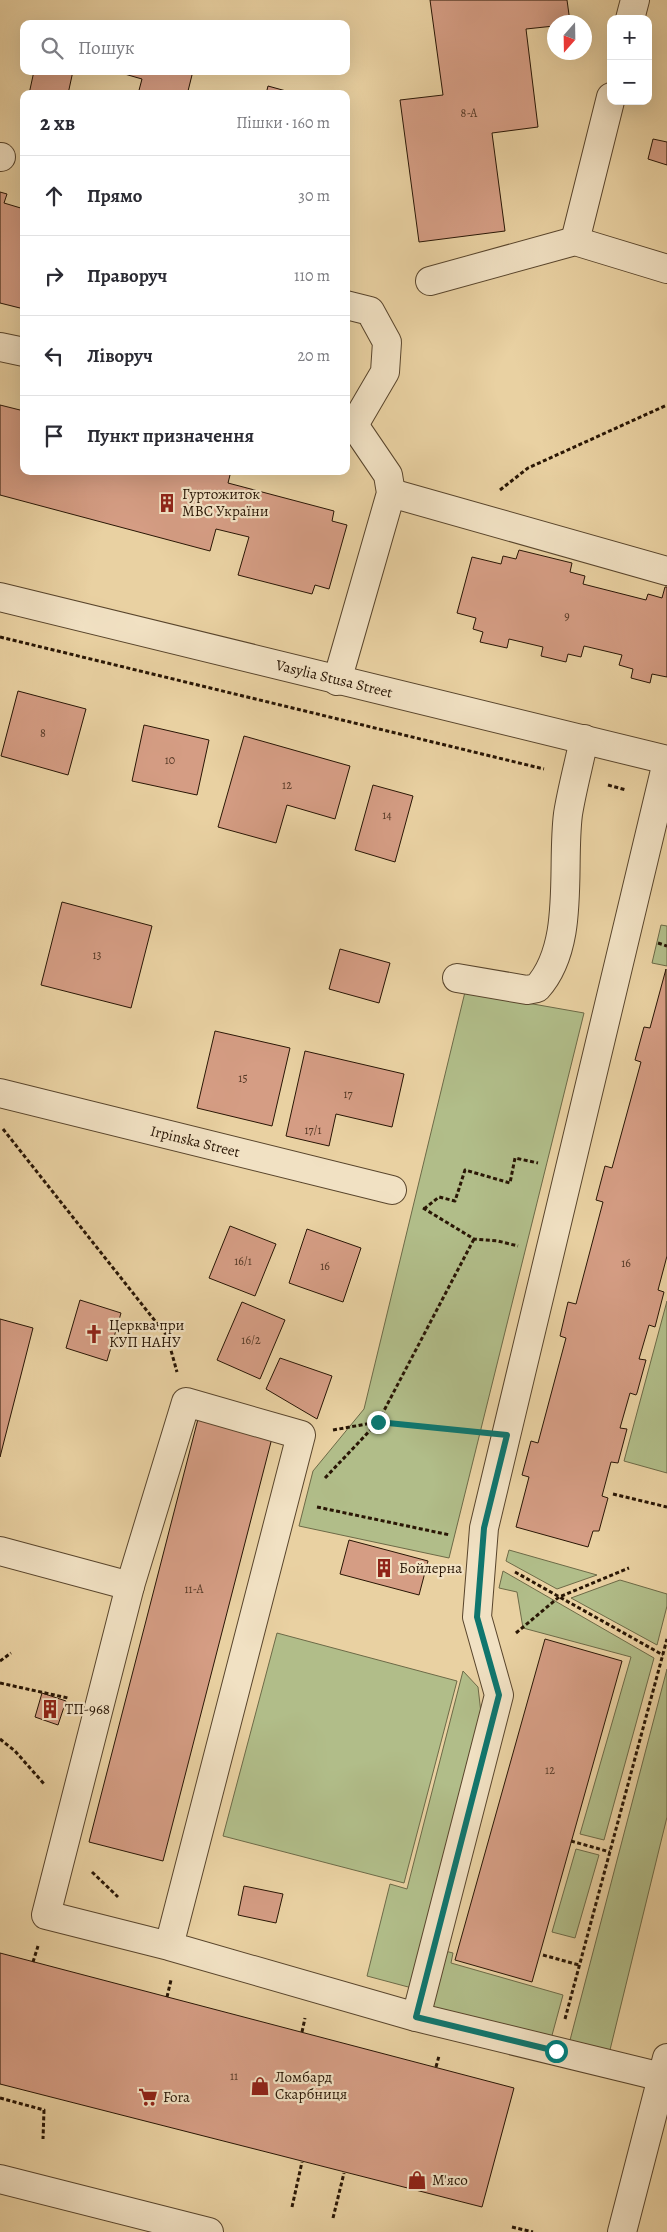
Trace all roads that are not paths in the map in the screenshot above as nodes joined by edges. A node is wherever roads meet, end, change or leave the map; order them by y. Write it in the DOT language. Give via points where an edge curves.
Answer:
graph roads {
  1 [pos="634,0"];
  2 [pos="631,15"];
  3 [pos="609,105"];
  4 [pos="575,242"];
  5 [pos="667,268"];
  6 [pos="430,281"];
  7 [pos="350,306"];
  8 [pos="0,347"];
  9 [pos="20,351"];
  10 [pos="350,422"];
  11 [pos="391,493"];
  12 [pos="667,571"];
  13 [pos="0,597"];
  14 [pos="337,680"];
  15 [pos="584,739"];
  16 [pos="667,761"];
  17 [pos="457,978"];
  18 [pos="0,1093"];
  19 [pos="392,1190"];
  20 [pos="0,1551"];
  21 [pos="130,1586"];
  22 [pos="171,1959"];
  23 [pos="416,2017"];
  24 [pos="665,2068"];
  25 [pos="0,2179"];
  26 [pos="135,2223"];
  27 [pos="210,2232"];
  28 [pos="622,2232"];
  1 -- 2 [label="street"];
  3 -- 4 [label="street"];
  4 -- 5 [label="street"];
  4 -- 6 [label="street"];
  7 -- 10 [label="street" via="370,311 387,342 385,372"];
  8 -- 9 [label="street"];
  10 -- 11 [label="street" via="388,475"];
  11 -- 12 [label="street"];
  11 -- 14 [label="street"];
  13 -- 14 [label="street, Vasylia Stusa Street"];
  14 -- 15 [label="street, Vasylia Stusa Street"];
  15 -- 16 [label="street, Vasylia Stusa Street"];
  15 -- 17 [label="street" via="568,816 560,937 550,970 537,988 527,990"];
  16 -- 23 [label="street" via="484,1528 477,1617 499,1695"];
  18 -- 19 [label="street, Irpinska Street"];
  20 -- 21 [label="street"];
  21 -- 22 [label="street" via="46,1915"];
  21 -- 22 [label="street" via="186,1402 301,1435 293,1501"];
  22 -- 23 [label="street"];
  23 -- 24 [label="street" via="556,2051"];
  24 -- 28 [label="street"];
  25 -- 26 [label="street"];
  26 -- 27 [label="street"];
}
